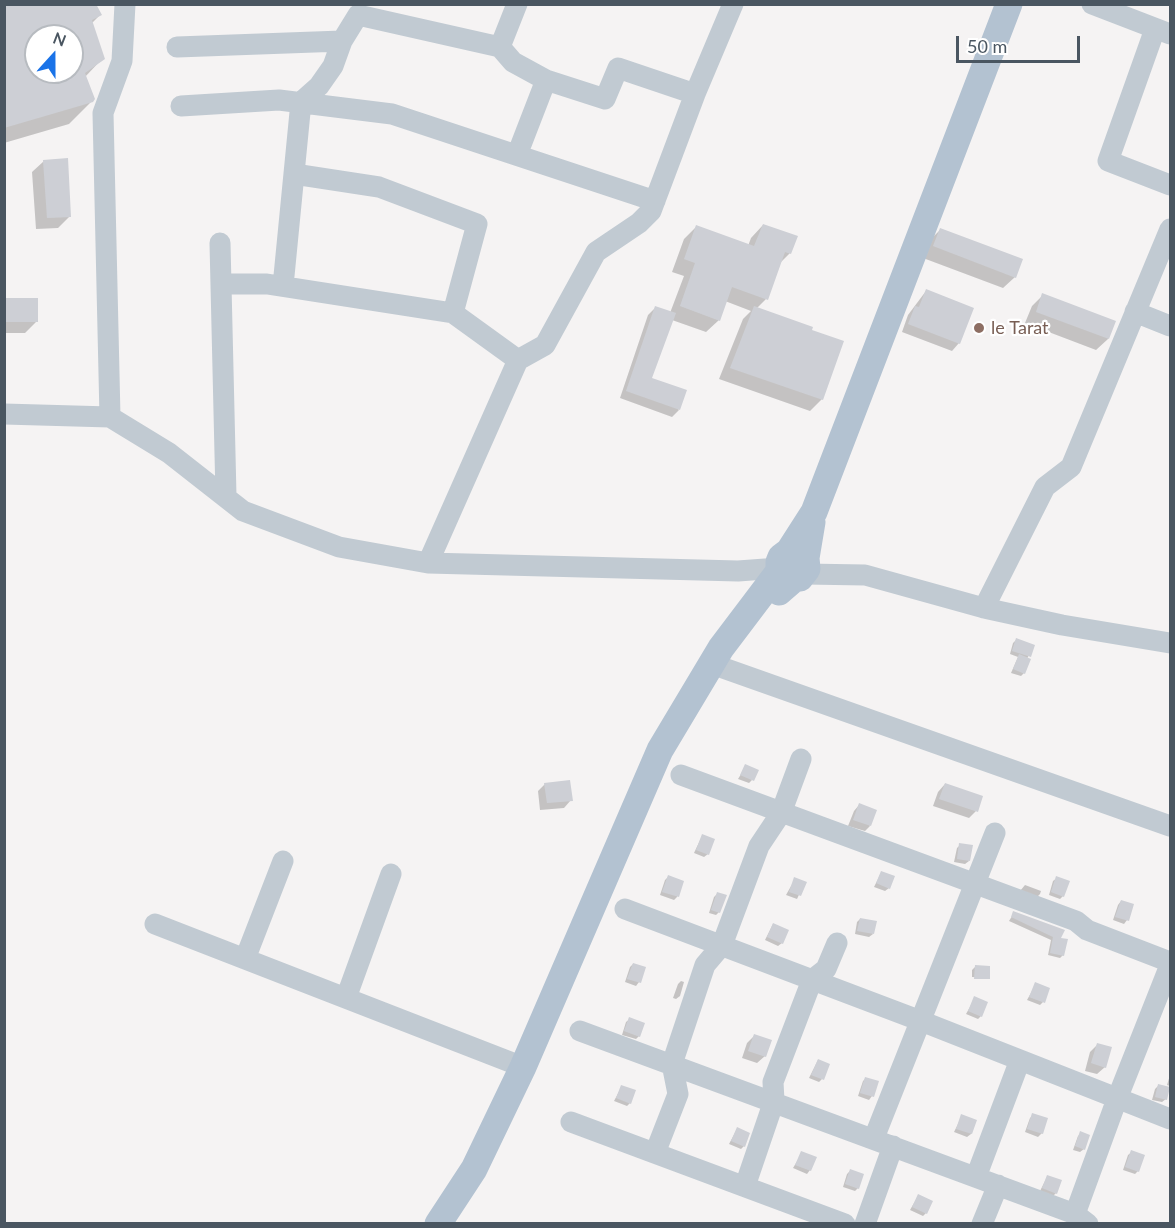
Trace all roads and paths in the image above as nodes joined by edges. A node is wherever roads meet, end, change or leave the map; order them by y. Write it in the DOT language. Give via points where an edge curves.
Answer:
graph roads {
  1 [pos="124,4"];
  2 [pos="517,4"];
  3 [pos="733,4"];
  4 [pos="1010,4"];
  5 [pos="1092,4"];
  6 [pos="358,10"];
  7 [pos="1163,32"];
  8 [pos="342,41"];
  9 [pos="177,47"];
  10 [pos="500,47"];
  11 [pos="546,80"];
  12 [pos="695,94"];
  13 [pos="301,102"];
  14 [pos="181,106"];
  15 [pos="518,155"];
  16 [pos="294,174"];
  17 [pos="1170,185"];
  18 [pos="655,201"];
  19 [pos="1170,229"];
  20 [pos="220,243"];
  21 [pos="221,284"];
  22 [pos="283,286"];
  23 [pos="1135,312"];
  24 [pos="453,313"];
  25 [pos="1170,326"];
  26 [pos="518,360"];
  27 [pos="4,414"];
  28 [pos="110,417"];
  29 [pos="226,496"];
  30 [pos="428,564"];
  31 [pos="793,564"];
  32 [pos="984,608"];
  33 [pos="1170,643"];
  34 [pos="716,656"];
  35 [pos="801,759"];
  36 [pos="681,775"];
  37 [pos="781,813"];
  38 [pos="1170,826"];
  39 [pos="995,833"];
  40 [pos="283,861"];
  41 [pos="391,874"];
  42 [pos="975,884"];
  43 [pos="625,909"];
  44 [pos="155,924"];
  45 [pos="837,943"];
  46 [pos="722,945"];
  47 [pos="244,958"];
  48 [pos="1170,964"];
  49 [pos="812,980"];
  50 [pos="346,998"];
  51 [pos="921,1021"];
  52 [pos="580,1031"];
  53 [pos="1020,1060"];
  54 [pos="672,1064"];
  55 [pos="524,1067"];
  56 [pos="1117,1099"];
  57 [pos="774,1101"];
  58 [pos="1170,1119"];
  59 [pos="571,1122"];
  60 [pos="884,1142"];
  61 [pos="656,1152"];
  62 [pos="976,1177"];
  63 [pos="998,1185"];
  64 [pos="745,1186"];
  65 [pos="1081,1219"];
  66 [pos="438,1224"];
  67 [pos="845,1224"];
  68 [pos="865,1224"];
  69 [pos="982,1224"];
  1 -- 28 [label="street" via="122,61 103,113"];
  2 -- 10 [label="street"];
  3 -- 12 [label="street"];
  4 -- 31 [label="main road"];
  5 -- 7 [label="street"];
  6 -- 8 [label="street"];
  6 -- 10 [label="street"];
  7 -- 17 [label="street" via="1108,161"];
  8 -- 9 [label="street"];
  8 -- 13 [label="street" via="333,66"];
  10 -- 11 [label="street" via="513,62"];
  11 -- 12 [label="street" via="605,99 618,68"];
  11 -- 15 [label="street"];
  12 -- 18 [label="street"];
  13 -- 14 [label="street"];
  13 -- 15 [label="street" via="392,114"];
  13 -- 16 [label="street"];
  15 -- 18 [label="street"];
  16 -- 22 [label="street"];
  16 -- 24 [label="street" via="378,187 477,224"];
  18 -- 26 [label="street" via="639,224 596,252 546,345"];
  19 -- 23 [label="street"];
  20 -- 21 [label="street"];
  21 -- 22 [label="street"];
  21 -- 29 [label="street"];
  22 -- 24 [label="street"];
  23 -- 25 [label="street"];
  23 -- 32 [label="street" via="1071,467 1045,487"];
  24 -- 26 [label="street"];
  26 -- 30 [label="street"];
  27 -- 28 [label="street"];
  28 -- 29 [label="street" via="169,453"];
  29 -- 30 [label="street" via="243,511 339,547"];
  30 -- 31 [label="street" via="715,570 738,562"];
  31 -- 32 [label="street" via="865,575"];
  31 -- 34 [label="main road"];
  32 -- 33 [label="street"];
  34 -- 38 [label="street"];
  34 -- 55 [label="main road" via="660,750"];
  35 -- 37 [label="street"];
  36 -- 37 [label="street"];
  37 -- 42 [label="street"];
  37 -- 46 [label="street" via="759,846"];
  39 -- 42 [label="street"];
  40 -- 47 [label="street"];
  41 -- 50 [label="street"];
  42 -- 48 [label="street" via="1076,921 1087,930"];
  42 -- 51 [label="street"];
  43 -- 46 [label="street"];
  44 -- 47 [label="street"];
  45 -- 49 [label="street" via="826,969"];
  46 -- 49 [label="street"];
  46 -- 54 [label="street" via="705,965"];
  47 -- 50 [label="street"];
  48 -- 56 [label="street"];
  49 -- 51 [label="street"];
  49 -- 57 [label="street" via="773,1082"];
  50 -- 55 [label="street"];
  51 -- 53 [label="street"];
  51 -- 60 [label="street"];
  52 -- 54 [label="street"];
  53 -- 56 [label="street"];
  53 -- 62 [label="street"];
  54 -- 57 [label="street"];
  54 -- 61 [label="street" via="678,1094"];
  55 -- 66 [label="main road" via="474,1169"];
  56 -- 58 [label="street"];
  56 -- 65 [label="street"];
  57 -- 60 [label="street"];
  57 -- 64 [label="street"];
  59 -- 61 [label="street"];
  60 -- 62 [label="street"];
  60 -- 68 [label="street"];
  61 -- 64 [label="street"];
  62 -- 63 [label="street"];
  63 -- 65 [label="street"];
  63 -- 69 [label="street"];
  64 -- 67 [label="street"];
}
